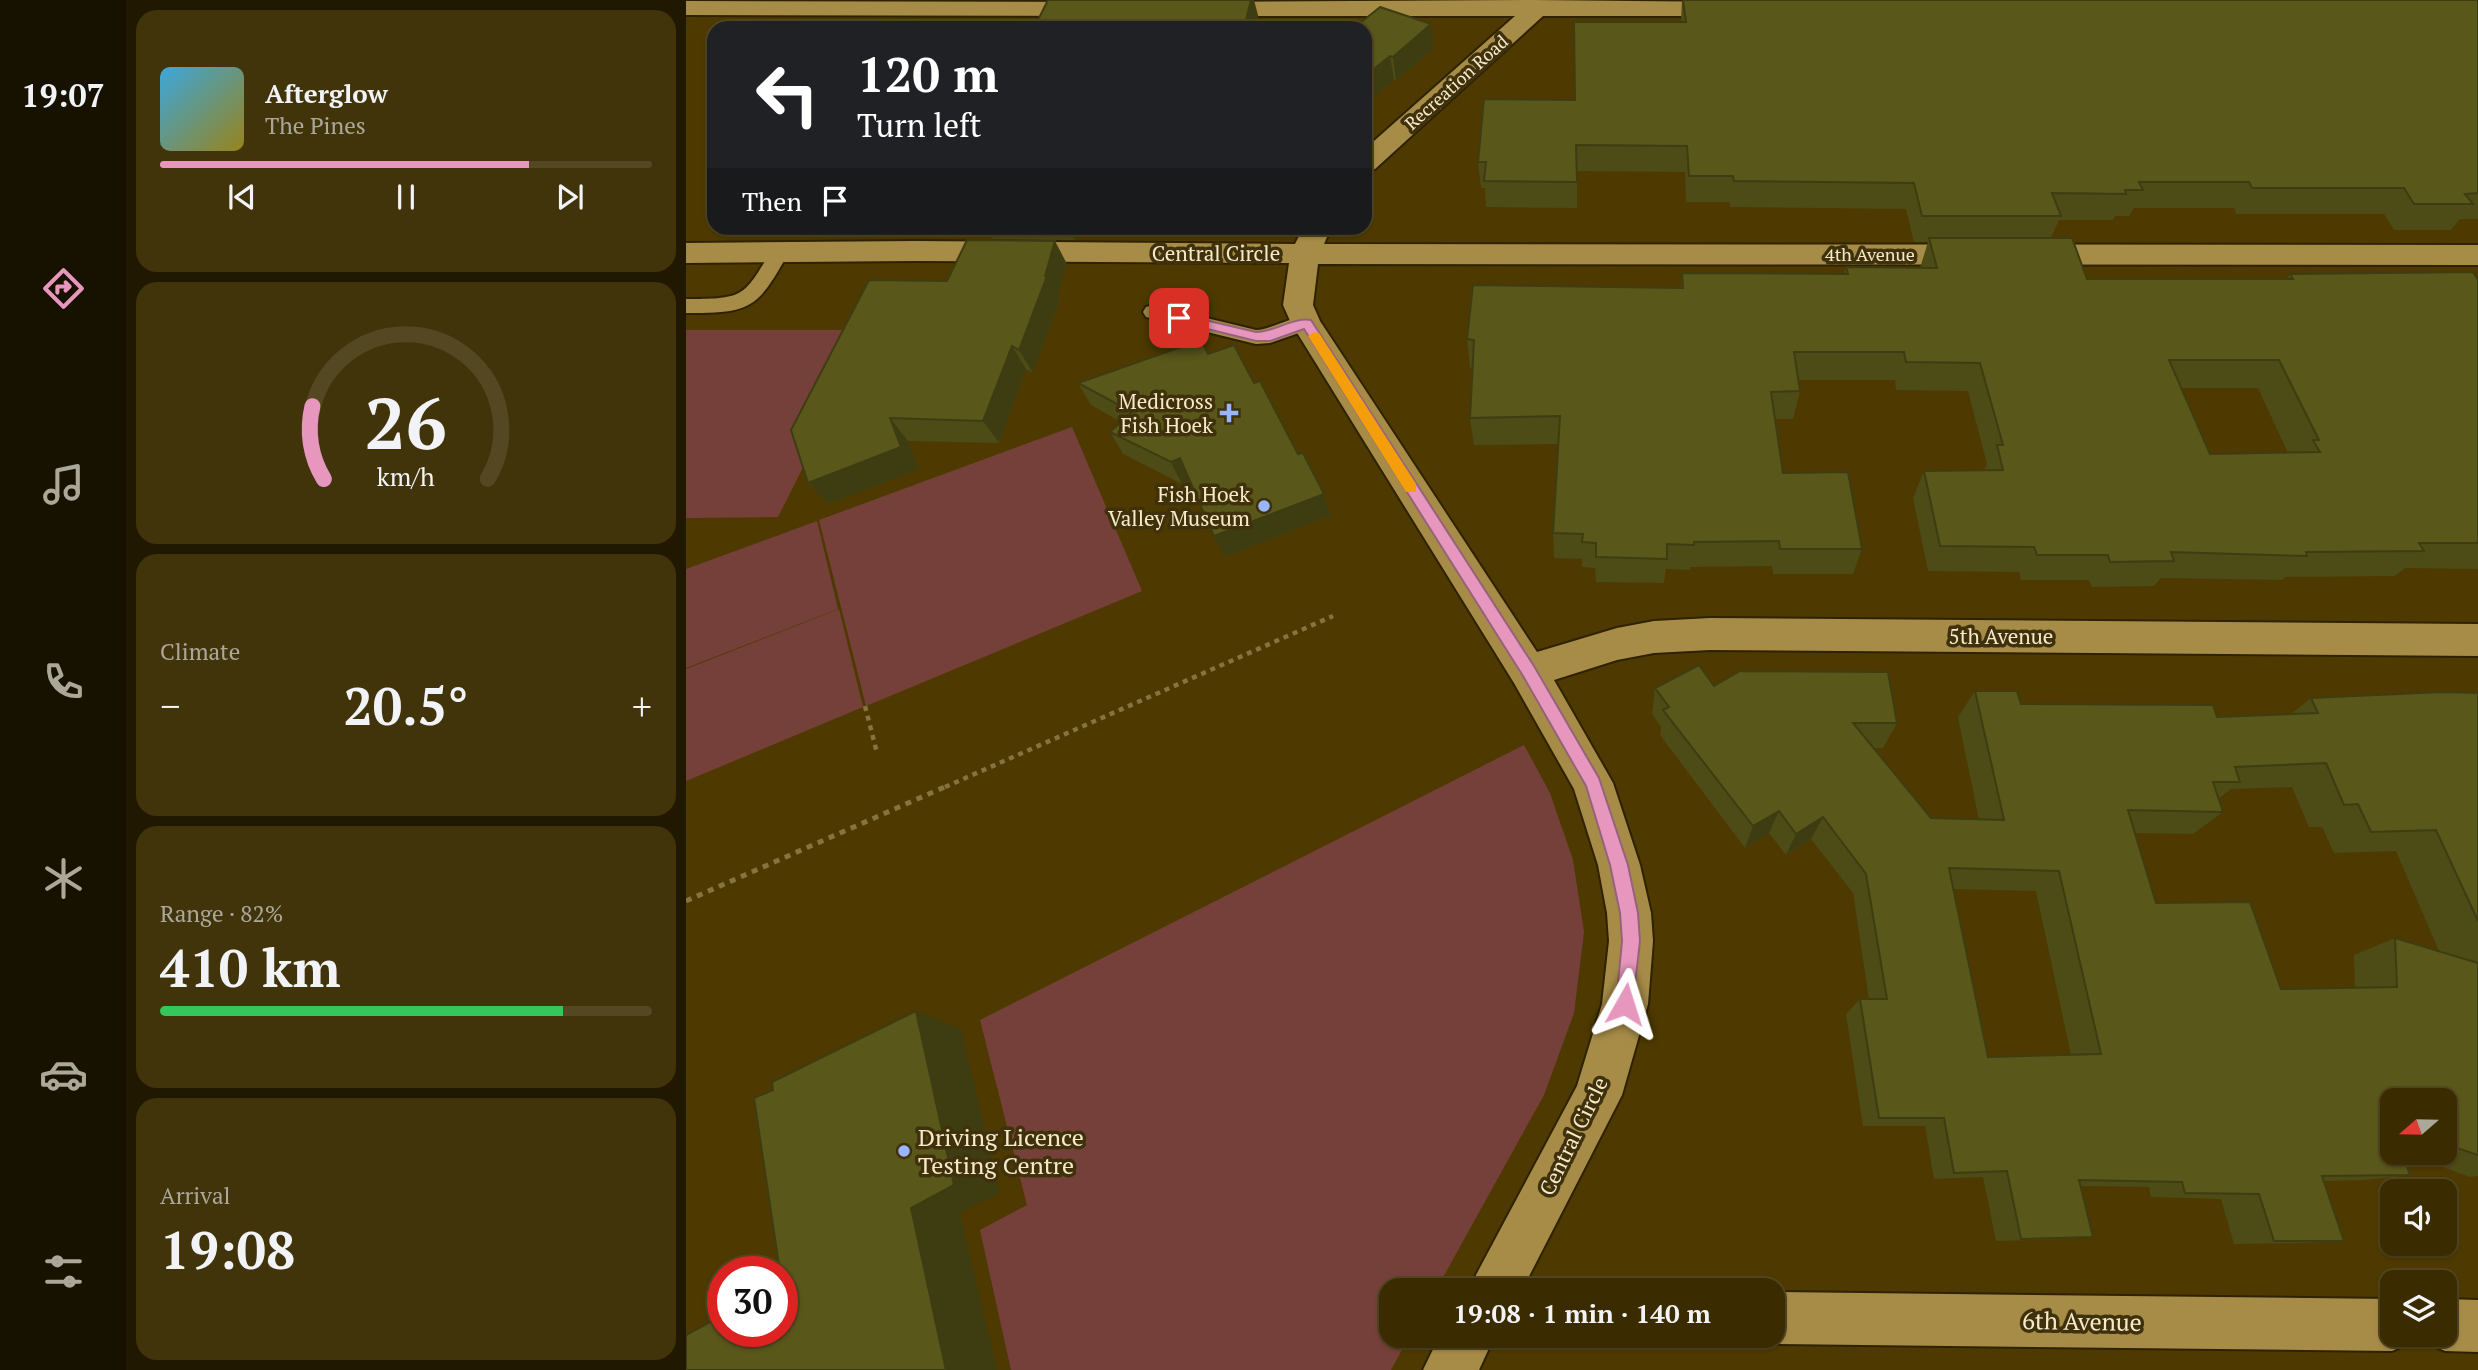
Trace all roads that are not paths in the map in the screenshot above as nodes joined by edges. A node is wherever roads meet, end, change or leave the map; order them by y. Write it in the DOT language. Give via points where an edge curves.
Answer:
graph roads {
  1 [pos="1543,4"];
  2 [pos="686,8"];
  3 [pos="1123,9"];
  4 [pos="1178,9"];
  5 [pos="1759,9"];
  6 [pos="997,12"];
  7 [pos="1372,157"];
  8 [pos="875,240"];
  9 [pos="1311,241"];
  10 [pos="779,252"];
  11 [pos="686,253"];
  12 [pos="2478,256"];
  13 [pos="686,306"];
  14 [pos="1153,312"];
  15 [pos="1306,323"];
  16 [pos="2478,640"];
  17 [pos="1528,671"];
  18 [pos="1499,1278"];
  19 [pos="1785,1318"];
  20 [pos="2380,1325"];
  21 [pos="2457,1325"];
  22 [pos="2478,1326"];
  23 [pos="1462,1348"];
  24 [pos="1450,1370"];
  1 -- 4 [label="street"];
  1 -- 5 [label="street"];
  1 -- 7 [label="street, Recreation Road"];
  2 -- 6 [label="street"];
  3 -- 6 [label="street"];
  8 -- 9 [label="street, Central Circle"];
  8 -- 10 [label="street, Central Circle"];
  9 -- 12 [label="street, 4th Avenue"];
  9 -- 15 [label="street, Central Circle" via="1298,305"];
  10 -- 11 [label="street, Central Circle"];
  10 -- 13 [label="lane" via="757,294 744,303"];
  14 -- 15 [label="lane" via="1256,337"];
  15 -- 17 [label="street, Central Circle"];
  16 -- 17 [label="street, 5th Avenue" via="1710,634 1654,637"];
  17 -- 18 [label="street, Central Circle" via="1593,783 1619,865 1631,941 1625,1004 1598,1095"];
  19 -- 20 [label="street, 6th Avenue"];
  21 -- 22 [label="street"];
  23 -- 24 [label="street"];
}
